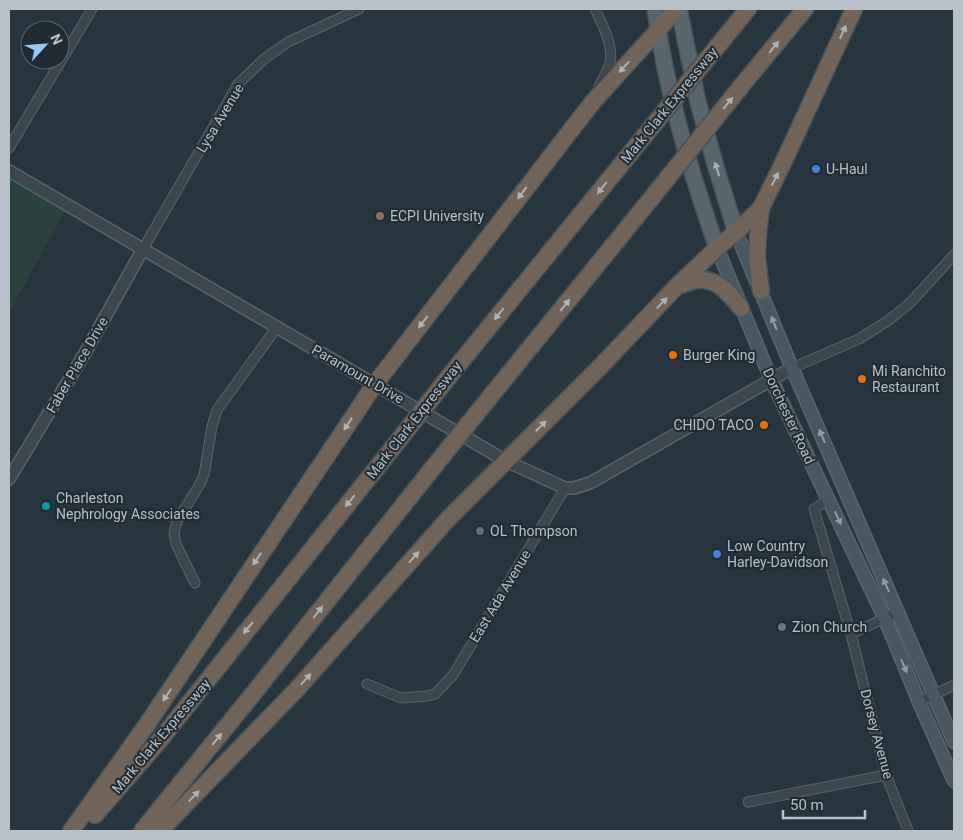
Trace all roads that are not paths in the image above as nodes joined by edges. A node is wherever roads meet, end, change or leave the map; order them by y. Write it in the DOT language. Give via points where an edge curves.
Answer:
graph roads {
  1 [pos="92,9"];
  2 [pos="359,9"];
  3 [pos="595,9"];
  4 [pos="654,9"];
  5 [pos="678,9"];
  6 [pos="748,9"];
  7 [pos="805,9"];
  8 [pos="854,9"];
  9 [pos="658,31"];
  10 [pos="592,102"];
  11 [pos="9,148"];
  12 [pos="9,171"];
  13 [pos="761,208"];
  14 [pos="736,232"];
  15 [pos="717,248"];
  16 [pos="143,249"];
  17 [pos="954,255"];
  18 [pos="676,287"];
  19 [pos="761,290"];
  20 [pos="741,308"];
  21 [pos="277,327"];
  22 [pos="792,368"];
  23 [pos="771,379"];
  24 [pos="375,384"];
  25 [pos="506,461"];
  26 [pos="9,479"];
  27 [pos="564,488"];
  28 [pos="829,499"];
  29 [pos="195,583"];
  30 [pos="898,612"];
  31 [pos="885,619"];
  32 [pos="851,634"];
  33 [pos="367,684"];
  34 [pos="954,685"];
  35 [pos="934,695"];
  36 [pos="919,702"];
  37 [pos="954,742"];
  38 [pos="886,775"];
  39 [pos="954,781"];
  40 [pos="748,802"];
  41 [pos="71,831"];
  42 [pos="80,831"];
  43 [pos="142,831"];
  44 [pos="160,831"];
  45 [pos="908,831"];
  1 -- 11 [label="street"];
  2 -- 16 [label="street, Lysa Avenue" via="288,42 264,58 238,84"];
  3 -- 10 [label="street" via="609,44 610,61"];
  4 -- 9 [label="main road, Dorchester Road"];
  5 -- 9 [label="highway"];
  14 -- 5 [label="main road, Dorchester Road, one-way" via="698,102"];
  6 -- 42 [label="highway, Mark Clark Expressway, one-way, bridge" via="455,368 160,740"];
  43 -- 7 [label="highway, one-way, bridge"];
  13 -- 8 [label="highway, one-way"];
  9 -- 10 [label="highway, one-way"];
  9 -- 15 [label="main road, Dorchester Road" via="672,101"];
  10 -- 24 [label="highway, one-way"];
  12 -- 16 [label="street, Paramount Drive"];
  13 -- 14 [label="highway"];
  13 -- 19 [label="highway" via="757,257"];
  14 -- 15 [label="highway"];
  14 -- 19 [label="main road, Dorchester Road"];
  15 -- 18 [label="highway"];
  15 -- 20 [label="main road, Dorchester Road"];
  16 -- 21 [label="street, Paramount Drive"];
  16 -- 26 [label="street, Faber Place Drive"];
  17 -- 22 [label="street" via="910,303 889,320 859,339"];
  18 -- 20 [label="highway" via="706,279 728,292"];
  25 -- 18 [label="highway, one-way"];
  22 -- 19 [label="main road, Dorchester Road, one-way"];
  20 -- 23 [label="main road, Dorchester Road"];
  21 -- 24 [label="street, Paramount Drive"];
  21 -- 29 [label="street" via="217,410 204,474 177,521 176,544"];
  22 -- 23 [label="street"];
  30 -- 22 [label="main road, Dorchester Road, one-way"];
  23 -- 27 [label="street" via="590,483"];
  23 -- 28 [label="main road, Dorchester Road"];
  24 -- 25 [label="street, Paramount Drive"];
  24 -- 41 [label="highway, one-way" via="148,723"];
  25 -- 27 [label="street, Paramount Drive"];
  44 -- 25 [label="highway, one-way" via="297,689 448,519"];
  27 -- 33 [label="street, East Ada Avenue" via="453,675 435,694 401,698"];
  28 -- 31 [label="main road, Dorchester Road, one-way"];
  28 -- 32 [label="street, Dorsey Avenue" via="814,509"];
  30 -- 31 [label="street"];
  30 -- 35 [label="main road, Dorchester Road"];
  31 -- 32 [label="street"];
  31 -- 36 [label="main road, Dorchester Road, one-way"];
  32 -- 38 [label="street, Dorsey Avenue"];
  34 -- 35 [label="street"];
  35 -- 36 [label="street"];
  35 -- 37 [label="main road, Dorchester Road"];
  36 -- 39 [label="main road, Dorchester Road"];
  38 -- 40 [label="street"];
  38 -- 45 [label="street, Dorsey Avenue"];
}
